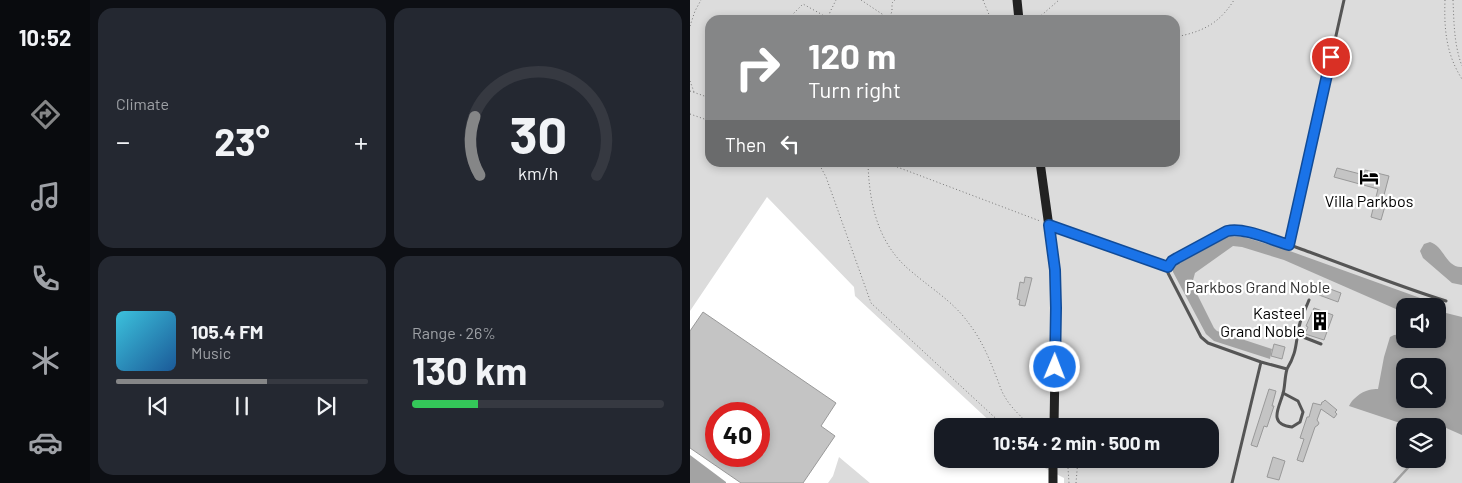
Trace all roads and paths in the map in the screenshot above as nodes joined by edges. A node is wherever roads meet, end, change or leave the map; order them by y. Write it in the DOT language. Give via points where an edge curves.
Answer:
graph roads {
  1 [pos="701,0"];
  2 [pos="800,0"];
  3 [pos="836,0"];
  4 [pos="860,0"];
  5 [pos="895,0"];
  6 [pos="983,0"];
  7 [pos="1017,0"];
  8 [pos="1060,0"];
  9 [pos="1234,0"];
  10 [pos="1344,0"];
  11 [pos="1444,0"];
  12 [pos="1453,0"];
  13 [pos="803,4"];
  14 [pos="792,15"];
  15 [pos="822,15"];
  16 [pos="829,15"];
  17 [pos="882,15"];
  18 [pos="891,15"];
  19 [pos="989,15"];
  20 [pos="1018,15"];
  21 [pos="1042,15"];
  22 [pos="690,26"];
  23 [pos="1180,36"];
  24 [pos="1462,66"];
  25 [pos="1462,79"];
  26 [pos="690,81"];
  27 [pos="690,91"];
  28 [pos="694,92"];
  29 [pos="705,96"];
  30 [pos="690,114"];
  31 [pos="705,119"];
  32 [pos="821,167"];
  33 [pos="868,167"];
  34 [pos="897,167"];
  35 [pos="1041,167"];
  36 [pos="1049,225"];
  37 [pos="1289,245"];
  38 [pos="1168,267"];
  39 [pos="1438,298"];
  40 [pos="1309,300"];
  41 [pos="1298,335"];
  42 [pos="1321,344"];
  43 [pos="1262,362"];
  44 [pos="1286,369"];
  45 [pos="1283,393"];
  46 [pos="995,418"];
  47 [pos="1023,418"];
  48 [pos="1054,418"];
  49 [pos="1053,468"];
  50 [pos="1077,468"];
  51 [pos="1053,483"];
  52 [pos="1076,483"];
  53 [pos="1232,483"];
  1 -- 22 [label="path"];
  2 -- 13 [label="path"];
  3 -- 16 [label="path"];
  4 -- 17 [label="path"];
  5 -- 18 [label="path"];
  6 -- 19 [label="path"];
  7 -- 20 [label="street"];
  8 -- 21 [label="path"];
  9 -- 23 [label="path" via="1208,26"];
  10 -- 37 [label="lane"];
  11 -- 25 [label="path" via="1446,42"];
  12 -- 24 [label="path" via="1455,40"];
  13 -- 14 [label="path"];
  13 -- 15 [label="path"];
  26 -- 28 [label="path"];
  27 -- 28 [label="path"];
  28 -- 29 [label="path"];
  30 -- 31 [label="path"];
  32 -- 46 [label="path" via="871,303"];
  33 -- 47 [label="path" via="872,205 891,250 911,272 962,315 986,350 1004,397"];
  34 -- 36 [label="path"];
  35 -- 36 [label="street"];
  36 -- 38 [label="lane"];
  36 -- 48 [label="street" via="1055,270"];
  37 -- 38 [label="lane" via="1232,230 1177,258"];
  37 -- 39 [label="lane"];
  38 -- 43 [label="lane" via="1168,273 1201,337 1211,346"];
  40 -- 41 [label="lane"];
  41 -- 42 [label="lane"];
  41 -- 44 [label="lane" via="1295,353"];
  43 -- 44 [label="lane"];
  43 -- 53 [label="lane"];
  44 -- 45 [label="lane"];
  45 -- 45 [label="lane" via="1278,421 1292,427 1300,422 1303,412 1298,401"];
  49 -- 51 [label="street"];
  50 -- 52 [label="path"];
}
